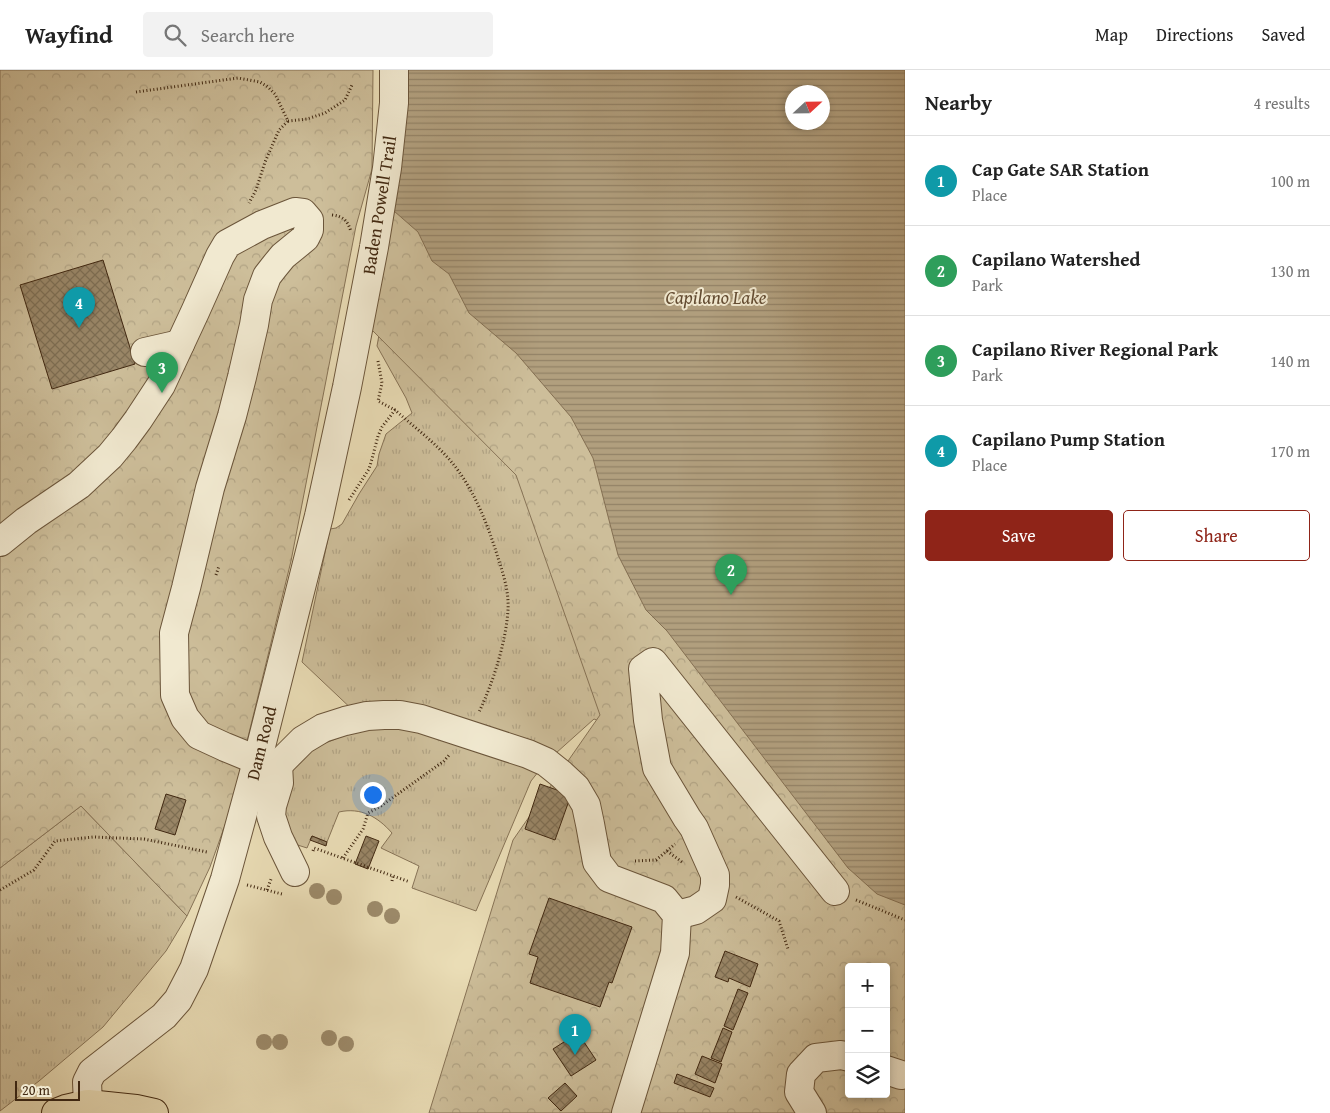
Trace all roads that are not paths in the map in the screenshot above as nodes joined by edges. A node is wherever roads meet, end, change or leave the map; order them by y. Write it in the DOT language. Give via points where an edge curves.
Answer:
graph roads {
  1 [pos="394,70"];
  2 [pos="357,338"];
  3 [pos="180,344"];
  4 [pos="144,352"];
  5 [pos="0,542"];
  6 [pos="268,762"];
  7 [pos="291,884"];
  8 [pos="835,891"];
  9 [pos="677,915"];
  10 [pos="845,1056"];
  11 [pos="88,1104"];
  12 [pos="56,1113"];
  13 [pos="154,1113"];
  14 [pos="626,1113"];
  15 [pos="812,1113"];
  1 -- 2 [label="lane, Baden Powell Trail" via="394,103 386,168"];
  2 -- 6 [label="lane, Dam Road"];
  3 -- 4 [label="lane"];
  3 -- 5 [label="lane" via="160,385 110,456 79,485"];
  3 -- 6 [label="lane" via="227,244 255,216 303,214 309,220 305,238 267,276 258,300 242,377 174,633 175,694 185,718 199,735"];
  6 -- 7 [label="lane" via="279,783 271,816"];
  6 -- 9 [label="lane" via="323,728 368,716 400,715 422,718 528,754 546,762 576,788 586,805 597,862 609,878 664,899"];
  6 -- 11 [label="lane, Dam Road" via="231,858 194,969 178,1000 164,1016 92,1072 88,1082"];
  8 -- 9 [label="lane" via="653,662 643,669 657,768 694,828 715,875 712,900 696,910"];
  9 -- 14 [label="lane" via="676,953"];
  10 -- 15 [label="lane" via="816,1058 801,1074 799,1092"];
  11 -- 12 [label="main road"];
  11 -- 13 [label="main road"];
}
